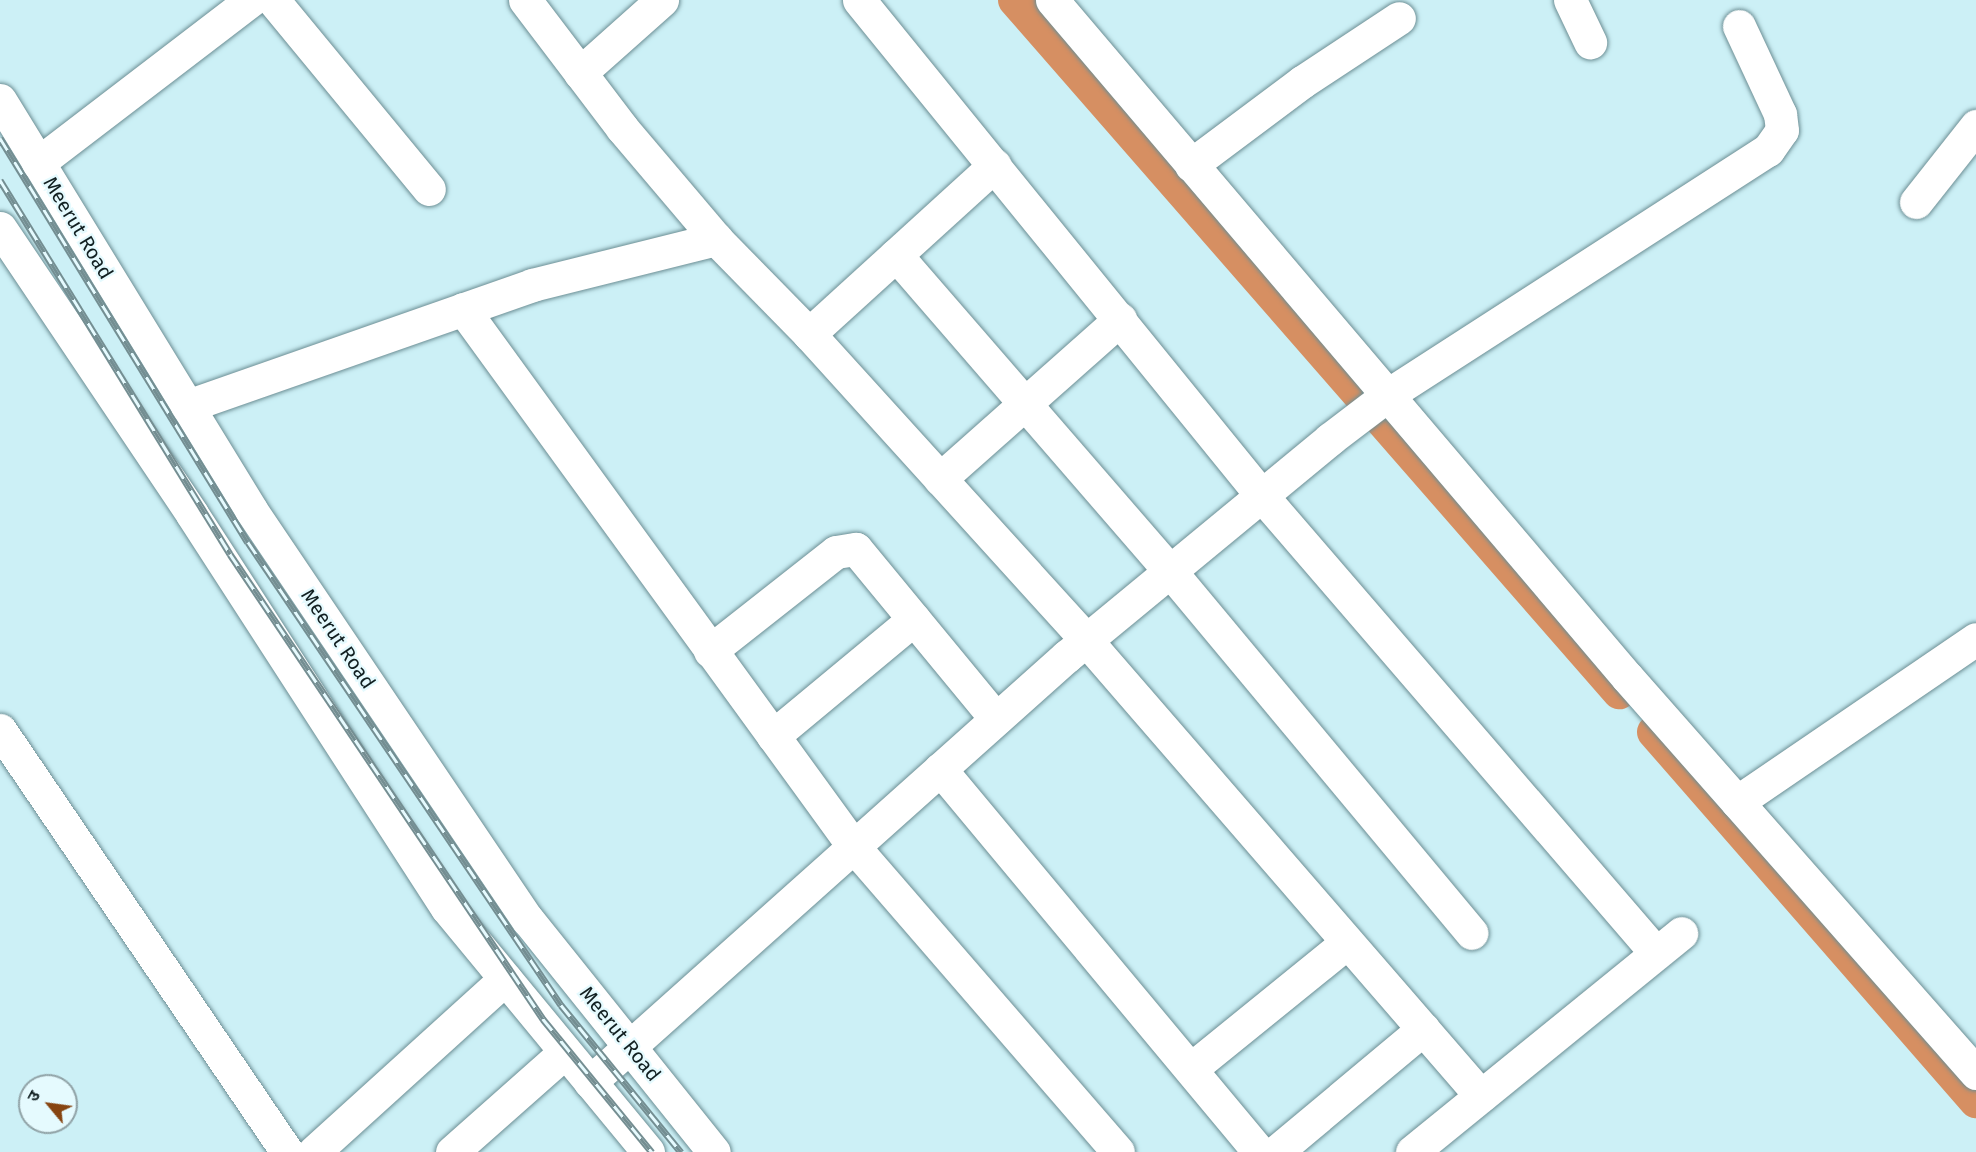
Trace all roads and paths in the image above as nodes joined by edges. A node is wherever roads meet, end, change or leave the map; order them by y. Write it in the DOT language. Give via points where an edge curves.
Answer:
graph roads {
  1 [pos="251,0"];
  2 [pos="273,0"];
  3 [pos="525,0"];
  4 [pos="662,0"];
  5 [pos="859,0"];
  6 [pos="1570,0"];
  7 [pos="1058,2"];
  8 [pos="1399,18"];
  9 [pos="1739,26"];
  10 [pos="1590,42"];
  11 [pos="580,73"];
  12 [pos="0,100"];
  13 [pos="1976,126"];
  14 [pos="38,163"];
  15 [pos="995,165"];
  16 [pos="1191,165"];
  17 [pos="429,189"];
  18 [pos="1916,202"];
  19 [pos="0,228"];
  20 [pos="716,239"];
  21 [pos="896,255"];
  22 [pos="463,309"];
  23 [pos="1120,319"];
  24 [pos="809,334"];
  25 [pos="1380,400"];
  26 [pos="1025,402"];
  27 [pos="187,406"];
  28 [pos="940,478"];
  29 [pos="1262,496"];
  30 [pos="1170,572"];
  31 [pos="914,619"];
  32 [pos="1976,639"];
  33 [pos="1086,640"];
  34 [pos="710,651"];
  35 [pos="996,719"];
  36 [pos="0,730"];
  37 [pos="773,736"];
  38 [pos="940,769"];
  39 [pos="1737,802"];
  40 [pos="854,846"];
  41 [pos="1472,933"];
  42 [pos="1681,933"];
  43 [pos="1345,944"];
  44 [pos="1656,953"];
  45 [pos="505,979"];
  46 [pos="1423,1029"];
  47 [pos="630,1047"];
  48 [pos="565,1052"];
  49 [pos="1192,1068"];
  50 [pos="1974,1068"];
  51 [pos="590,1082"];
  52 [pos="1481,1096"];
  53 [pos="287,1152"];
  54 [pos="314,1152"];
  55 [pos="452,1152"];
  56 [pos="648,1152"];
  57 [pos="714,1152"];
  58 [pos="1118,1152"];
  59 [pos="1259,1152"];
  60 [pos="1276,1152"];
  61 [pos="1412,1152"];
  1 -- 14 [label="main road"];
  2 -- 17 [label="main road"];
  3 -- 11 [label="main road"];
  4 -- 11 [label="main road"];
  5 -- 15 [label="main road"];
  6 -- 10 [label="main road"];
  7 -- 16 [label="main road"];
  8 -- 16 [label="main road" via="1302,82"];
  9 -- 25 [label="main road" via="1780,114 1782,130 1768,150"];
  11 -- 20 [label="main road"];
  12 -- 14 [label="main road, Meerut Road"];
  13 -- 18 [label="main road"];
  14 -- 27 [label="main road, Meerut Road"];
  15 -- 21 [label="main road"];
  15 -- 23 [label="main road"];
  16 -- 25 [label="main road"];
  19 -- 45 [label="main road" via="192,514 447,909"];
  20 -- 22 [label="main road" via="589,268"];
  20 -- 24 [label="main road"];
  21 -- 24 [label="main road"];
  21 -- 26 [label="main road"];
  22 -- 27 [label="main road"];
  22 -- 34 [label="main road"];
  23 -- 26 [label="main road"];
  23 -- 29 [label="main road"];
  24 -- 28 [label="main road"];
  25 -- 29 [label="main road"];
  25 -- 39 [label="main road"];
  26 -- 28 [label="main road"];
  26 -- 30 [label="main road"];
  27 -- 47 [label="main road, Meerut Road" via="251,510 528,920"];
  28 -- 33 [label="main road"];
  29 -- 30 [label="main road"];
  29 -- 44 [label="main road"];
  30 -- 33 [label="main road"];
  30 -- 41 [label="main road"];
  31 -- 34 [label="main road" via="866,559 856,549 847,548"];
  31 -- 35 [label="main road"];
  31 -- 37 [label="main road"];
  32 -- 39 [label="main road"];
  33 -- 35 [label="main road"];
  33 -- 43 [label="main road"];
  34 -- 37 [label="main road"];
  35 -- 38 [label="main road"];
  36 -- 53 [label="main road"];
  37 -- 40 [label="main road"];
  38 -- 40 [label="main road"];
  38 -- 49 [label="main road"];
  39 -- 50 [label="main road"];
  40 -- 47 [label="main road"];
  40 -- 58 [label="main road"];
  42 -- 44 [label="main road"];
  43 -- 46 [label="main road"];
  43 -- 49 [label="main road"];
  44 -- 52 [label="main road"];
  45 -- 48 [label="main road"];
  45 -- 54 [label="main road"];
  46 -- 52 [label="main road"];
  46 -- 60 [label="main road"];
  47 -- 51 [label="main road"];
  47 -- 57 [label="main road, Meerut Road"];
  48 -- 51 [label="main road"];
  48 -- 55 [label="main road"];
  49 -- 59 [label="main road"];
  51 -- 56 [label="main road"];
  52 -- 61 [label="main road"];
}
